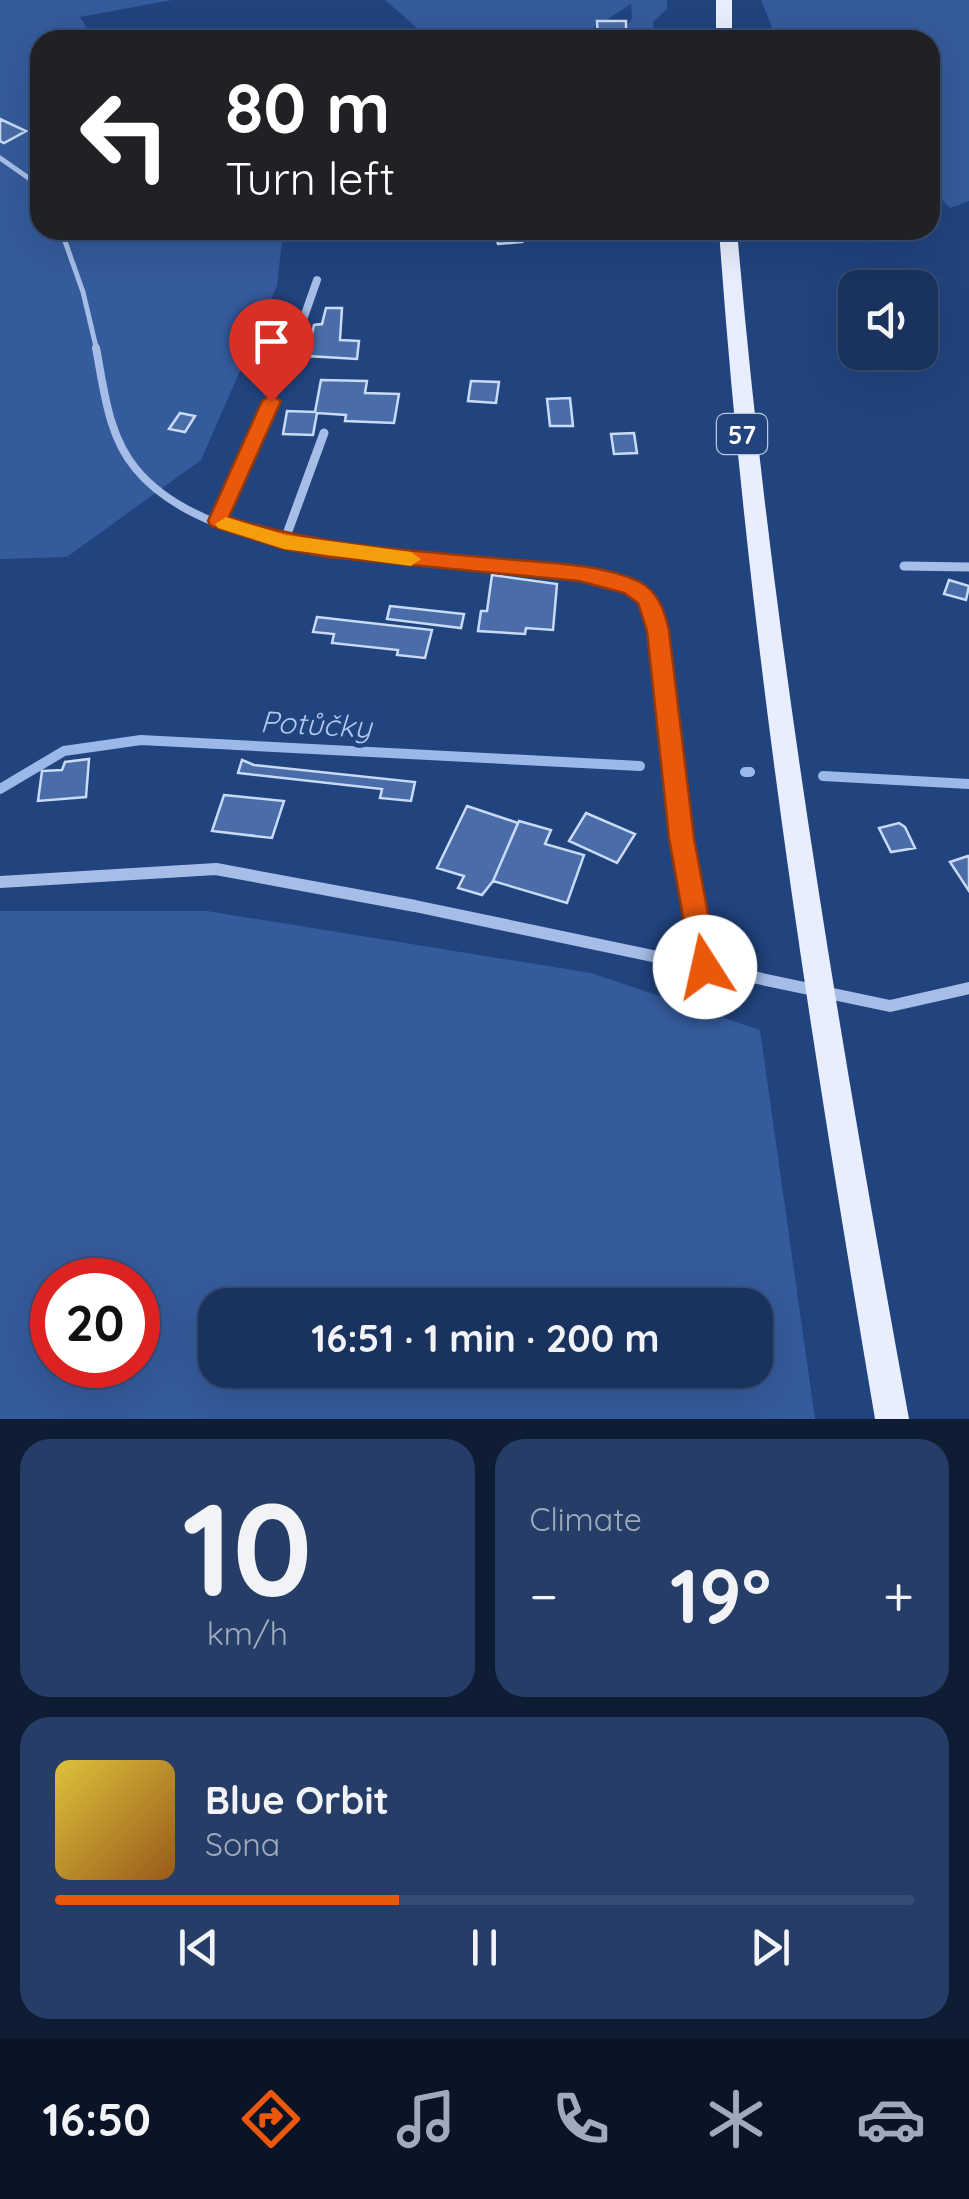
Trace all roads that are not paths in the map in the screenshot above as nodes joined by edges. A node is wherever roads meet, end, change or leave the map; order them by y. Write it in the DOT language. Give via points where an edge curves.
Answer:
graph roads {
  1 [pos="724,0"];
  2 [pos="724,30"];
  3 [pos="0,158"];
  4 [pos="30,179"];
  5 [pos="65,240"];
  6 [pos="729,240"];
  7 [pos="318,280"];
  8 [pos="324,433"];
  9 [pos="218,521"];
  10 [pos="284,542"];
  11 [pos="904,566"];
  12 [pos="969,567"];
  13 [pos="0,882"];
  14 [pos="705,967"];
  15 [pos="821,988"];
  16 [pos="969,988"];
  17 [pos="892,1419"];
  1 -- 2 [label="main road"];
  3 -- 4 [label="lane"];
  5 -- 9 [label="lane" via="124,450 149,483"];
  6 -- 15 [label="main road, 57" via="752,518"];
  7 -- 9 [label="street"];
  8 -- 10 [label="street"];
  9 -- 10 [label="lane"];
  10 -- 14 [label="lane" via="579,574 621,583 646,597 658,631"];
  11 -- 12 [label="street"];
  13 -- 14 [label="street" via="216,870"];
  14 -- 15 [label="street"];
  15 -- 16 [label="street" via="890,1006"];
  15 -- 17 [label="main road, 57"];
}
